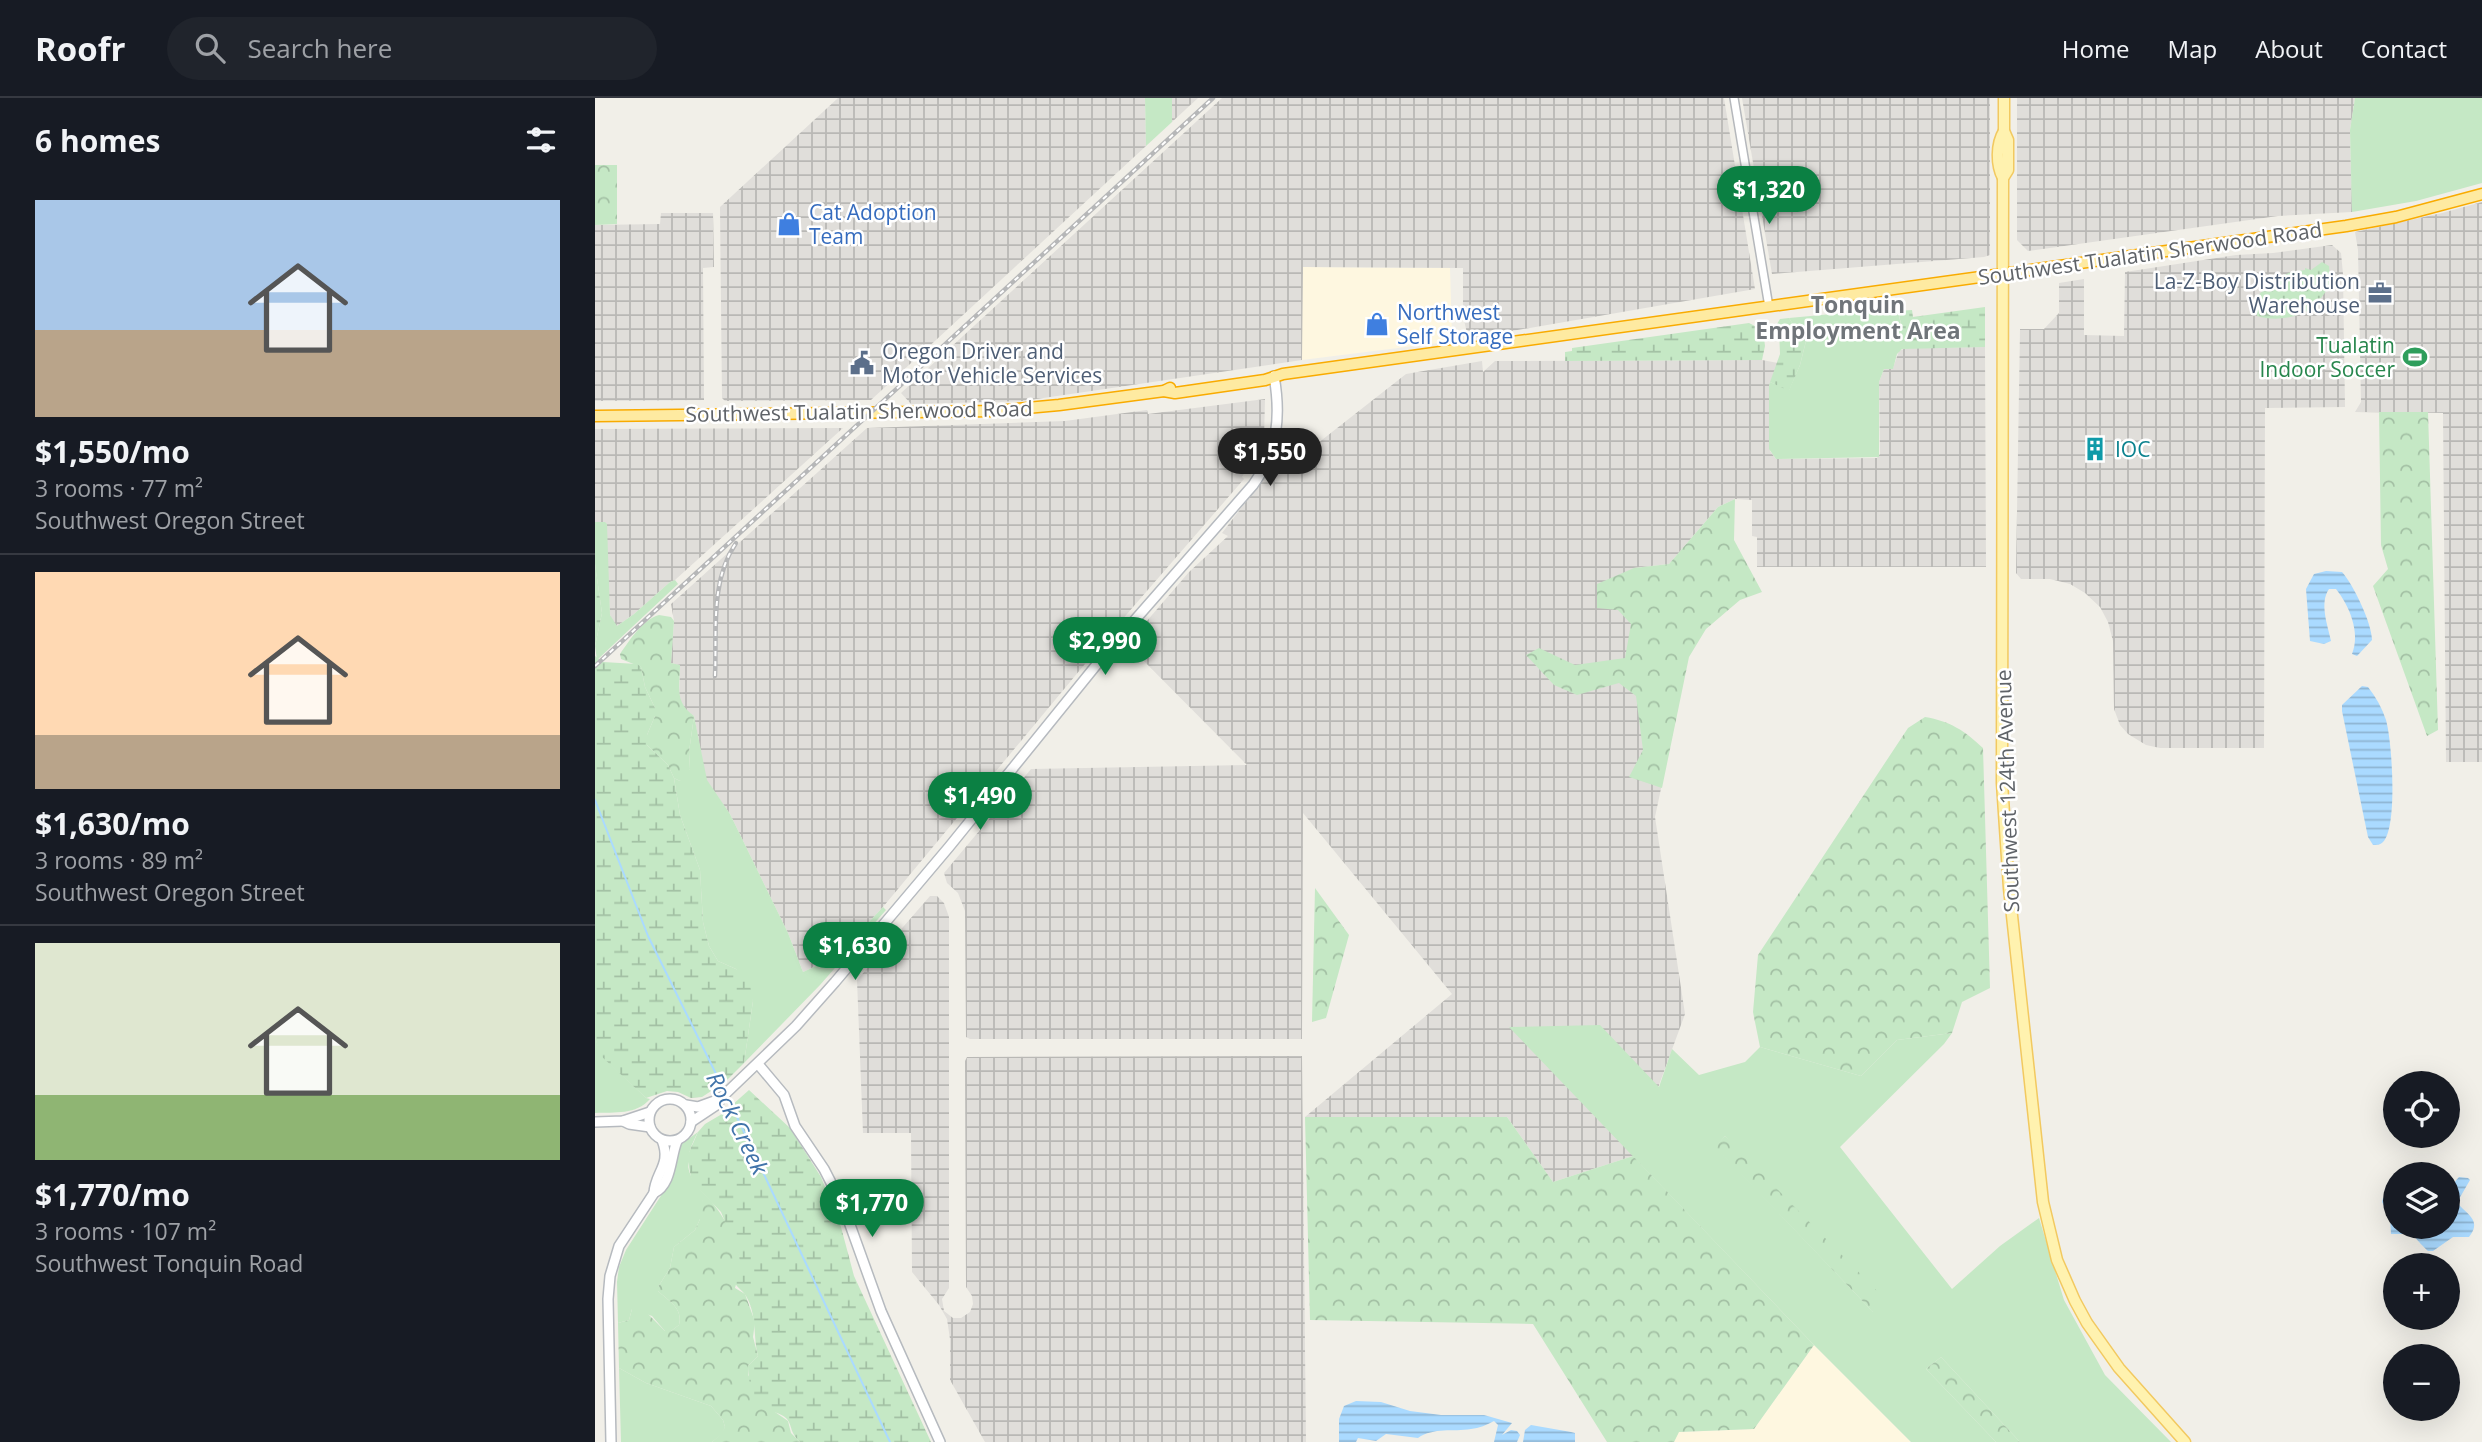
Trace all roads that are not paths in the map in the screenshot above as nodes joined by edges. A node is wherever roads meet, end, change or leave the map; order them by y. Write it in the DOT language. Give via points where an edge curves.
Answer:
graph roads {
  1 [pos="1734,98"];
  2 [pos="2004,98"];
  3 [pos="2482,194"];
  4 [pos="2004,274"];
  5 [pos="1769,307"];
  6 [pos="1275,376"];
  7 [pos="595,416"];
  8 [pos="758,1064"];
  9 [pos="720,1099"];
  10 [pos="686,1105"];
  11 [pos="650,1112"];
  12 [pos="623,1121"];
  13 [pos="595,1122"];
  14 [pos="691,1122"];
  15 [pos="650,1127"];
  16 [pos="662,1140"];
  17 [pos="677,1141"];
  18 [pos="654,1194"];
  19 [pos="611,1442"];
  20 [pos="940,1442"];
  21 [pos="2185,1442"];
  1 -- 5 [label="street"];
  2 -- 4 [label="main road, Southwest 124th Avenue" via="2008,139 2008,170 2003,178"];
  3 -- 4 [label="highway, Southwest Tualatin Sherwood Road" via="2346,226"];
  4 -- 5 [label="highway, Southwest Tualatin Sherwood Road"];
  4 -- 21 [label="main road, Southwest 124th Avenue" via="2004,833 2043,1202 2057,1260 2087,1323 2119,1368"];
  5 -- 6 [label="highway, Southwest Tualatin Sherwood Road"];
  6 -- 7 [label="highway, Southwest Tualatin Sherwood Road" via="1175,393 976,412"];
  6 -- 8 [label="main road" via="1278,429 1267,463 1253,485 1106,653 848,967"];
  8 -- 9 [label="main road"];
  8 -- 20 [label="main road" via="784,1095 795,1126 839,1198 881,1311"];
  9 -- 10 [label="main road" via="698,1107"];
  9 -- 14 [label="main road"];
  10 -- 11 [label="main road" via="669,1097"];
  10 -- 14 [label="main road"];
  11 -- 12 [label="main road"];
  11 -- 15 [label="main road"];
  12 -- 13 [label="main road"];
  12 -- 15 [label="main road"];
  14 -- 17 [label="main road"];
  15 -- 16 [label="main road"];
  16 -- 17 [label="main road"];
  16 -- 18 [label="main road" via="666,1157"];
  17 -- 18 [label="main road" via="666,1179"];
  18 -- 19 [label="main road" via="619,1246 610,1276"];
}
